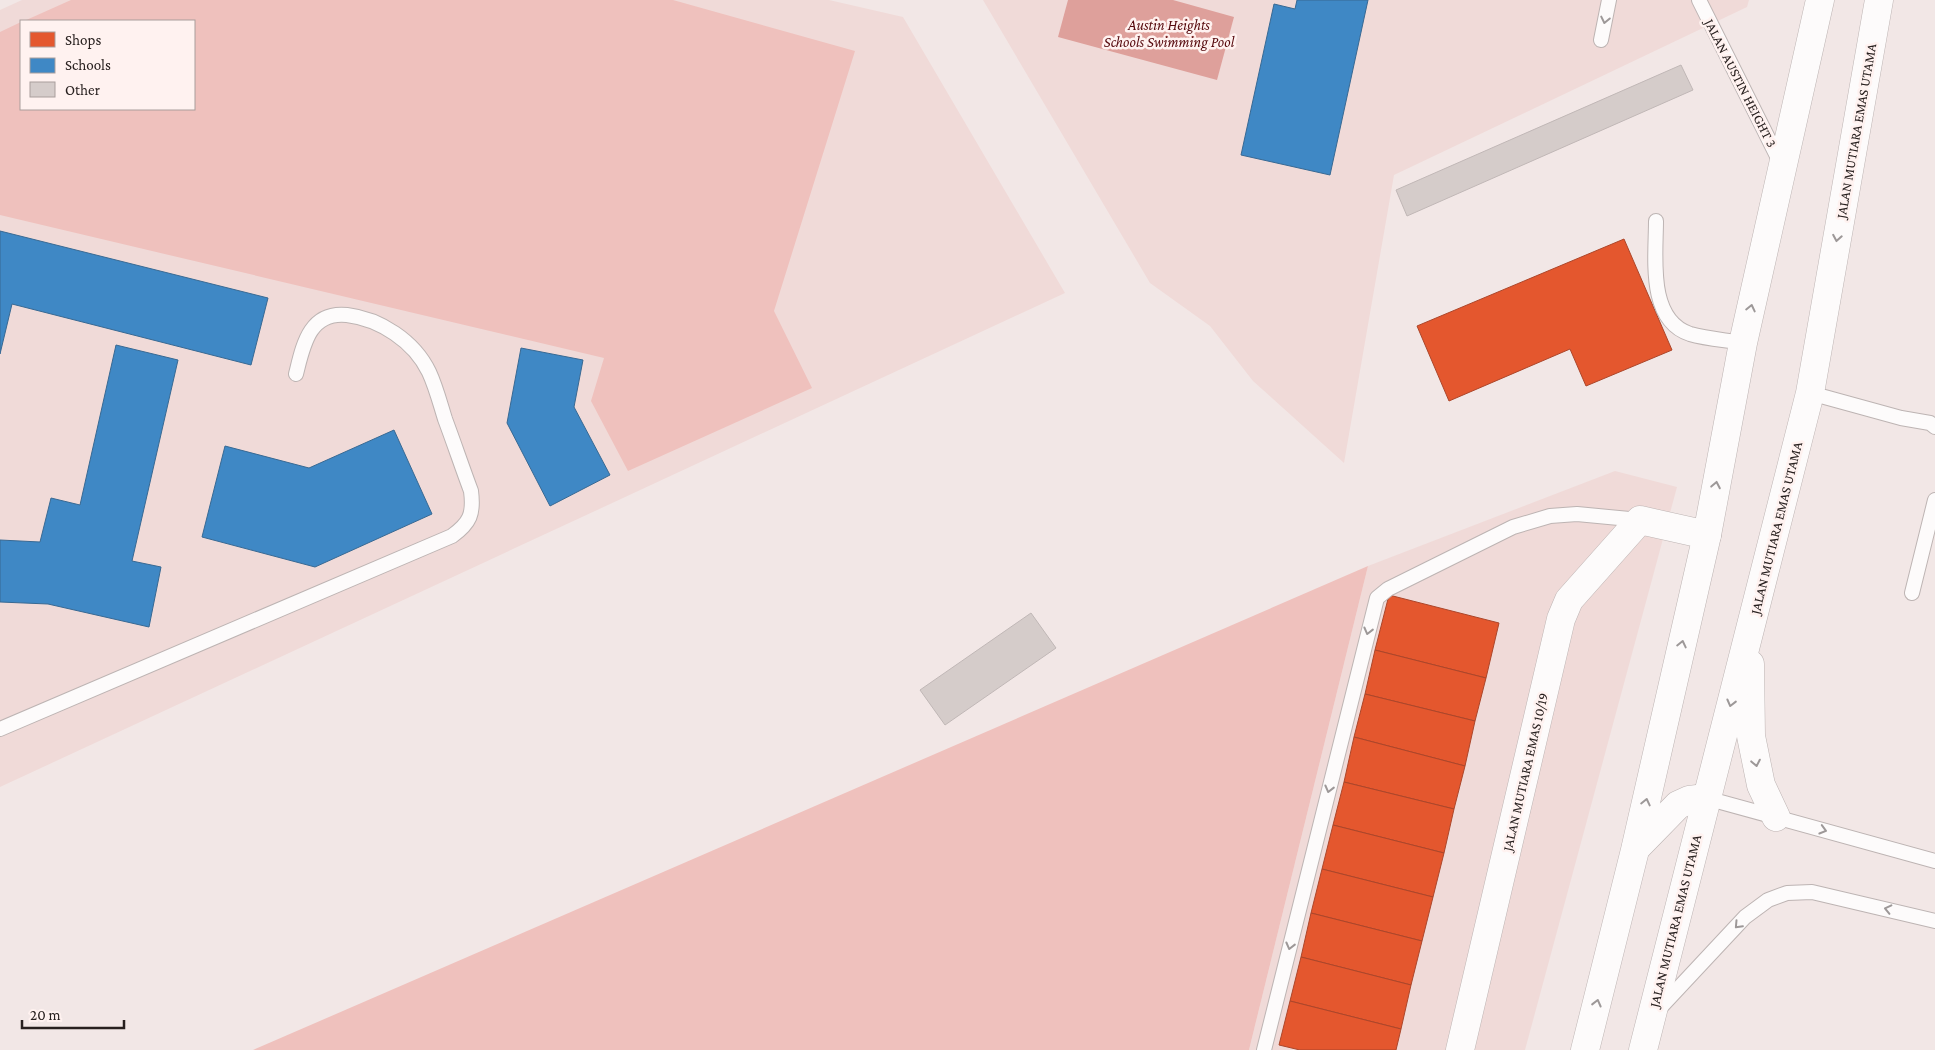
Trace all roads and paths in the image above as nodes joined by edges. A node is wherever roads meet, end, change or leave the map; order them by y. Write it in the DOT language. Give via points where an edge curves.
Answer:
graph roads {
  1 [pos="1609,0"];
  2 [pos="1699,0"];
  3 [pos="1820,0"];
  4 [pos="1879,0"];
  5 [pos="1601,40"];
  6 [pos="1782,167"];
  7 [pos="1656,221"];
  8 [pos="1743,343"];
  9 [pos="296,374"];
  10 [pos="1810,393"];
  11 [pos="1935,427"];
  12 [pos="1935,500"];
  13 [pos="1640,520"];
  14 [pos="1707,535"];
  15 [pos="1912,593"];
  16 [pos="1750,628"];
  17 [pos="0,729"];
  18 [pos="1706,798"];
  19 [pos="1776,817"];
  20 [pos="1635,850"];
  21 [pos="1935,861"];
  22 [pos="1935,921"];
  23 [pos="1651,1018"];
  24 [pos="1264,1050"];
  25 [pos="1460,1050"];
  26 [pos="1585,1050"];
  27 [pos="1643,1050"];
  1 -- 5 [label="lane, one-way"];
  2 -- 6 [label="lane, JALAN AUSTIN HEIGHT 3"];
  3 -- 6 [label="main road"];
  4 -- 10 [label="main road, JALAN MUTIARA EMAS UTAMA, one-way"];
  8 -- 6 [label="main road, one-way"];
  7 -- 8 [label="lane" via="1656,290 1669,319 1689,334"];
  14 -- 8 [label="main road, one-way"];
  9 -- 17 [label="lane" via="310,331 328,317 341,314 371,320 410,346 429,371 471,491 470,518 463,528 452,536"];
  10 -- 11 [label="lane" via="1930,423"];
  10 -- 16 [label="main road, JALAN MUTIARA EMAS UTAMA"];
  12 -- 15 [label="lane"];
  13 -- 14 [label="main road"];
  13 -- 24 [label="lane, one-way" via="1577,514 1550,516 1513,528 1388,588 1377,598"];
  13 -- 25 [label="main road, JALAN MUTIARA EMAS 10/19" via="1569,600 1561,619"];
  20 -- 14 [label="main road, one-way"];
  16 -- 18 [label="main road, JALAN MUTIARA EMAS UTAMA, one-way"];
  16 -- 19 [label="main road, one-way" via="1751,736 1761,785"];
  18 -- 19 [label="lane"];
  18 -- 20 [label="main road" via="1678,805"];
  18 -- 23 [label="main road, JALAN MUTIARA EMAS UTAMA"];
  19 -- 21 [label="lane, one-way"];
  26 -- 20 [label="main road, one-way"];
  22 -- 23 [label="lane, one-way" via="1812,892 1787,892 1768,900 1745,917"];
  23 -- 27 [label="main road, JALAN MUTIARA EMAS UTAMA"];
}
